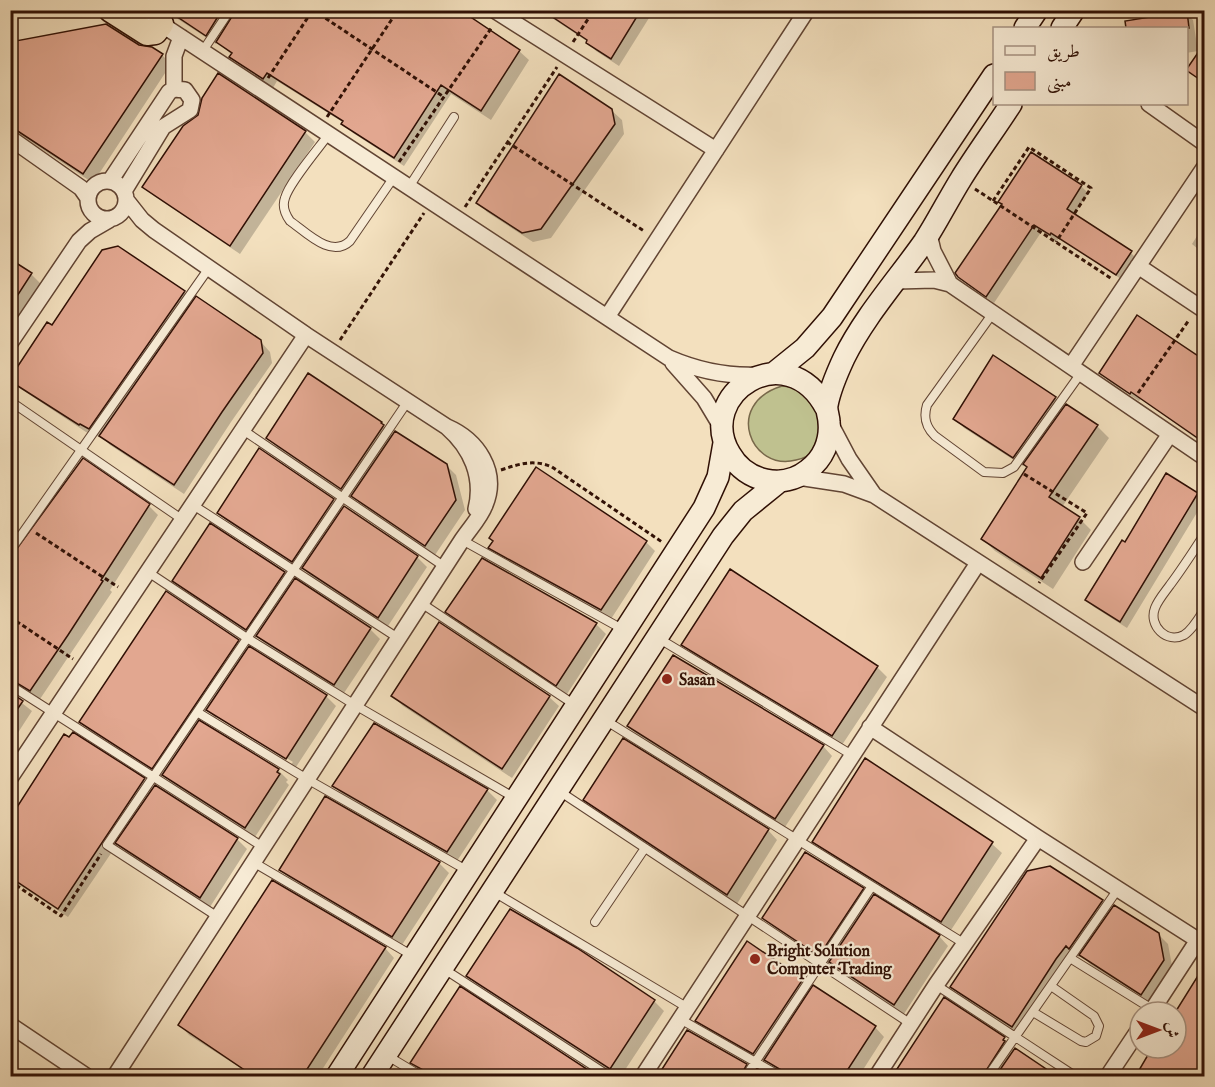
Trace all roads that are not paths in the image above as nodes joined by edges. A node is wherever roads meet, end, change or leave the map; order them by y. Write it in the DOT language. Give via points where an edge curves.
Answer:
graph roads {
  1 [pos="111,10"];
  2 [pos="230,10"];
  3 [pos="807,10"];
  4 [pos="1074,10"];
  5 [pos="497,13"];
  6 [pos="162,24"];
  7 [pos="1063,27"];
  8 [pos="202,52"];
  9 [pos="993,76"];
  10 [pos="174,89"];
  11 [pos="1010,105"];
  12 [pos="1150,105"];
  13 [pos="454,117"];
  14 [pos="324,131"];
  15 [pos="10,138"];
  16 [pos="1204,143"];
  17 [pos="716,150"];
  18 [pos="1204,168"];
  19 [pos="392,175"];
  20 [pos="110,181"];
  21 [pos="409,187"];
  22 [pos="126,196"];
  23 [pos="88,201"];
  24 [pos="111,219"];
  25 [pos="154,230"];
  26 [pos="929,234"];
  27 [pos="79,241"];
  28 [pos="1138,266"];
  29 [pos="209,268"];
  30 [pos="897,281"];
  31 [pos="951,284"];
  32 [pos="1202,304"];
  33 [pos="993,313"];
  34 [pos="607,317"];
  35 [pos="306,335"];
  36 [pos="10,343"];
  37 [pos="669,358"];
  38 [pos="1076,370"];
  39 [pos="769,374"];
  40 [pos="10,400"];
  41 [pos="408,401"];
  42 [pos="828,414"];
  43 [pos="447,427"];
  44 [pos="243,430"];
  45 [pos="1170,434"];
  46 [pos="723,436"];
  47 [pos="81,450"];
  48 [pos="1204,458"];
  49 [pos="789,479"];
  50 [pos="874,495"];
  51 [pos="343,498"];
  52 [pos="193,505"];
  53 [pos="183,520"];
  54 [pos="466,533"];
  55 [pos="1204,536"];
  56 [pos="10,551"];
  57 [pos="1083,562"];
  58 [pos="978,563"];
  59 [pos="445,567"];
  60 [pos="294,570"];
  61 [pos="148,572"];
  62 [pos="421,603"];
  63 [pos="1204,610"];
  64 [pos="625,631"];
  65 [pos="657,637"];
  66 [pos="247,638"];
  67 [pos="398,638"];
  68 [pos="10,685"];
  69 [pos="355,705"];
  70 [pos="577,706"];
  71 [pos="1204,708"];
  72 [pos="197,712"];
  73 [pos="54,713"];
  74 [pos="604,719"];
  75 [pos="870,727"];
  76 [pos="852,755"];
  77 [pos="153,777"];
  78 [pos="10,778"];
  79 [pos="307,779"];
  80 [pos="558,790"];
  81 [pos="517,799"];
  82 [pos="1038,838"];
  83 [pos="798,839"];
  84 [pos="263,847"];
  85 [pos="645,849"];
  86 [pos="253,862"];
  87 [pos="470,872"];
  88 [pos="872,885"];
  89 [pos="1118,889"];
  90 [pos="493,891"];
  91 [pos="748,916"];
  92 [pos="218,917"];
  93 [pos="595,921"];
  94 [pos="1201,942"];
  95 [pos="965,944"];
  96 [pos="414,957"];
  97 [pos="1070,958"];
  98 [pos="445,964"];
  99 [pos="820,964"];
  100 [pos="936,986"];
  101 [pos="1051,986"];
  102 [pos="1134,1000"];
  103 [pos="1159,1000"];
  104 [pos="1032,1012"];
  105 [pos="684,1014"];
  106 [pos="911,1024"];
  107 [pos="10,1025"];
  108 [pos="1016,1037"];
  109 [pos="1128,1046"];
  110 [pos="386,1055"];
  111 [pos="755,1062"];
  112 [pos="882,1075"];
  113 [pos="86,1077"];
  114 [pos="114,1077"];
  115 [pos="337,1077"];
  116 [pos="372,1077"];
  117 [pos="421,1077"];
  118 [pos="609,1077"];
  119 [pos="643,1077"];
  120 [pos="746,1077"];
  121 [pos="780,1077"];
  122 [pos="988,1077"];
  123 [pos="1075,1077"];
  124 [pos="1108,1077"];
  1 -- 6 [label="highway" via="147,33 155,32"];
  2 -- 8 [label="lane"];
  3 -- 17 [label="street"];
  4 -- 7 [label="main road"];
  5 -- 17 [label="street"];
  6 -- 8 [label="street"];
  6 -- 10 [label="street" via="174,56"];
  8 -- 14 [label="street"];
  9 -- 39 [label="main road" via="832,317 805,348"];
  10 -- 20 [label="street"];
  10 -- 22 [label="street" via="189,94 190,110 159,132"];
  11 -- 26 [label="main road" via="960,179"];
  12 -- 16 [label="street"];
  13 -- 21 [label="lane"];
  14 -- 19 [label="street"];
  14 -- 19 [label="lane" via="284,204 290,221 326,246 336,248 350,241"];
  15 -- 23 [label="street" via="81,188"];
  17 -- 34 [label="street"];
  18 -- 28 [label="street"];
  19 -- 21 [label="street"];
  20 -- 22 [label="street"];
  20 -- 23 [label="street" via="98,183 89,192"];
  21 -- 34 [label="street"];
  22 -- 24 [label="street" via="123,212"];
  22 -- 25 [label="street"];
  23 -- 24 [label="street" via="93,214"];
  23 -- 27 [label="street"];
  24 -- 25 [label="street"];
  24 -- 27 [label="street"];
  25 -- 29 [label="street"];
  26 -- 30 [label="main road"];
  26 -- 31 [label="street" via="933,251"];
  27 -- 36 [label="street"];
  28 -- 32 [label="street"];
  28 -- 38 [label="street"];
  29 -- 35 [label="street"];
  29 -- 47 [label="lane"];
  30 -- 31 [label="street" via="934,280"];
  30 -- 42 [label="main road" via="853,340 837,373"];
  31 -- 33 [label="street"];
  33 -- 38 [label="street"];
  33 -- 38 [label="lane" via="927,405 925,422 934,436 984,472 1003,473 1014,467"];
  34 -- 37 [label="street"];
  35 -- 41 [label="street"];
  35 -- 44 [label="street"];
  37 -- 39 [label="street" via="705,371 744,376"];
  37 -- 46 [label="street" via="704,398"];
  38 -- 45 [label="street"];
  39 -- 42 [label="main road" via="800,379 811,386"];
  39 -- 46 [label="main road" via="752,379 733,394 723,416"];
  40 -- 47 [label="lane"];
  41 -- 43 [label="street"];
  41 -- 51 [label="lane"];
  42 -- 49 [label="main road" via="829,435 819,460 809,470"];
  42 -- 50 [label="street" via="849,459"];
  43 -- 54 [label="street" via="464,444 478,479 478,504"];
  43 -- 54 [label="street" via="474,445 488,474 486,503"];
  44 -- 51 [label="lane"];
  44 -- 52 [label="street"];
  45 -- 48 [label="street"];
  45 -- 57 [label="street"];
  46 -- 49 [label="main road" via="729,454 746,472 768,481"];
  46 -- 64 [label="main road" via="712,493"];
  47 -- 53 [label="lane"];
  47 -- 56 [label="lane"];
  49 -- 50 [label="street" via="837,482"];
  49 -- 65 [label="main road" via="755,500 733,522"];
  50 -- 58 [label="street"];
  51 -- 59 [label="lane"];
  51 -- 60 [label="lane"];
  52 -- 53 [label="street"];
  52 -- 60 [label="lane"];
  53 -- 61 [label="street"];
  54 -- 59 [label="street"];
  54 -- 64 [label="lane"];
  55 -- 63 [label="lane" via="1155,609 1155,626 1168,637 1176,637 1185,634"];
  58 -- 71 [label="street"];
  58 -- 75 [label="street"];
  59 -- 62 [label="street"];
  60 -- 66 [label="lane"];
  60 -- 67 [label="lane"];
  61 -- 66 [label="lane"];
  61 -- 73 [label="street"];
  62 -- 67 [label="street"];
  62 -- 70 [label="lane"];
  64 -- 70 [label="main road"];
  65 -- 74 [label="main road"];
  65 -- 76 [label="lane"];
  66 -- 69 [label="lane"];
  66 -- 72 [label="lane"];
  67 -- 69 [label="street"];
  68 -- 73 [label="lane"];
  69 -- 79 [label="street"];
  69 -- 81 [label="lane"];
  70 -- 81 [label="main road"];
  72 -- 77 [label="lane"];
  72 -- 79 [label="lane"];
  73 -- 77 [label="lane"];
  73 -- 78 [label="street"];
  74 -- 80 [label="main road"];
  74 -- 83 [label="lane"];
  75 -- 76 [label="street"];
  75 -- 82 [label="street"];
  76 -- 83 [label="street"];
  77 -- 84 [label="lane"];
  77 -- 92 [label="lane" via="107,845"];
  79 -- 84 [label="street"];
  79 -- 87 [label="lane"];
  80 -- 85 [label="lane"];
  80 -- 90 [label="main road"];
  81 -- 87 [label="main road"];
  82 -- 89 [label="street"];
  82 -- 95 [label="street"];
  83 -- 88 [label="lane"];
  83 -- 91 [label="street"];
  84 -- 86 [label="street"];
  85 -- 91 [label="lane"];
  85 -- 93 [label="lane"];
  86 -- 92 [label="street"];
  86 -- 96 [label="lane"];
  87 -- 96 [label="main road"];
  87 -- 98 [label="main road" via="477,879 478,889 452,930"];
  88 -- 95 [label="lane"];
  88 -- 99 [label="lane"];
  89 -- 94 [label="street"];
  89 -- 97 [label="lane"];
  90 -- 98 [label="main road"];
  90 -- 105 [label="lane"];
  91 -- 99 [label="lane"];
  91 -- 105 [label="street"];
  92 -- 114 [label="street"];
  94 -- 103 [label="street"];
  95 -- 100 [label="street"];
  96 -- 115 [label="main road"];
  97 -- 101 [label="lane"];
  97 -- 102 [label="lane"];
  98 -- 110 [label="main road"];
  98 -- 118 [label="lane"];
  99 -- 106 [label="lane"];
  99 -- 111 [label="lane"];
  100 -- 106 [label="street"];
  100 -- 108 [label="lane"];
  101 -- 104 [label="lane"];
  101 -- 104 [label="lane" via="1094,1016 1099,1026 1096,1036 1081,1041"];
  104 -- 108 [label="lane"];
  105 -- 111 [label="lane"];
  105 -- 119 [label="street"];
  106 -- 112 [label="street"];
  107 -- 113 [label="street"];
  108 -- 122 [label="lane"];
  108 -- 123 [label="lane"];
  109 -- 124 [label="street"];
  110 -- 116 [label="main road"];
  110 -- 117 [label="lane"];
  111 -- 120 [label="lane"];
  111 -- 121 [label="lane"];
}
